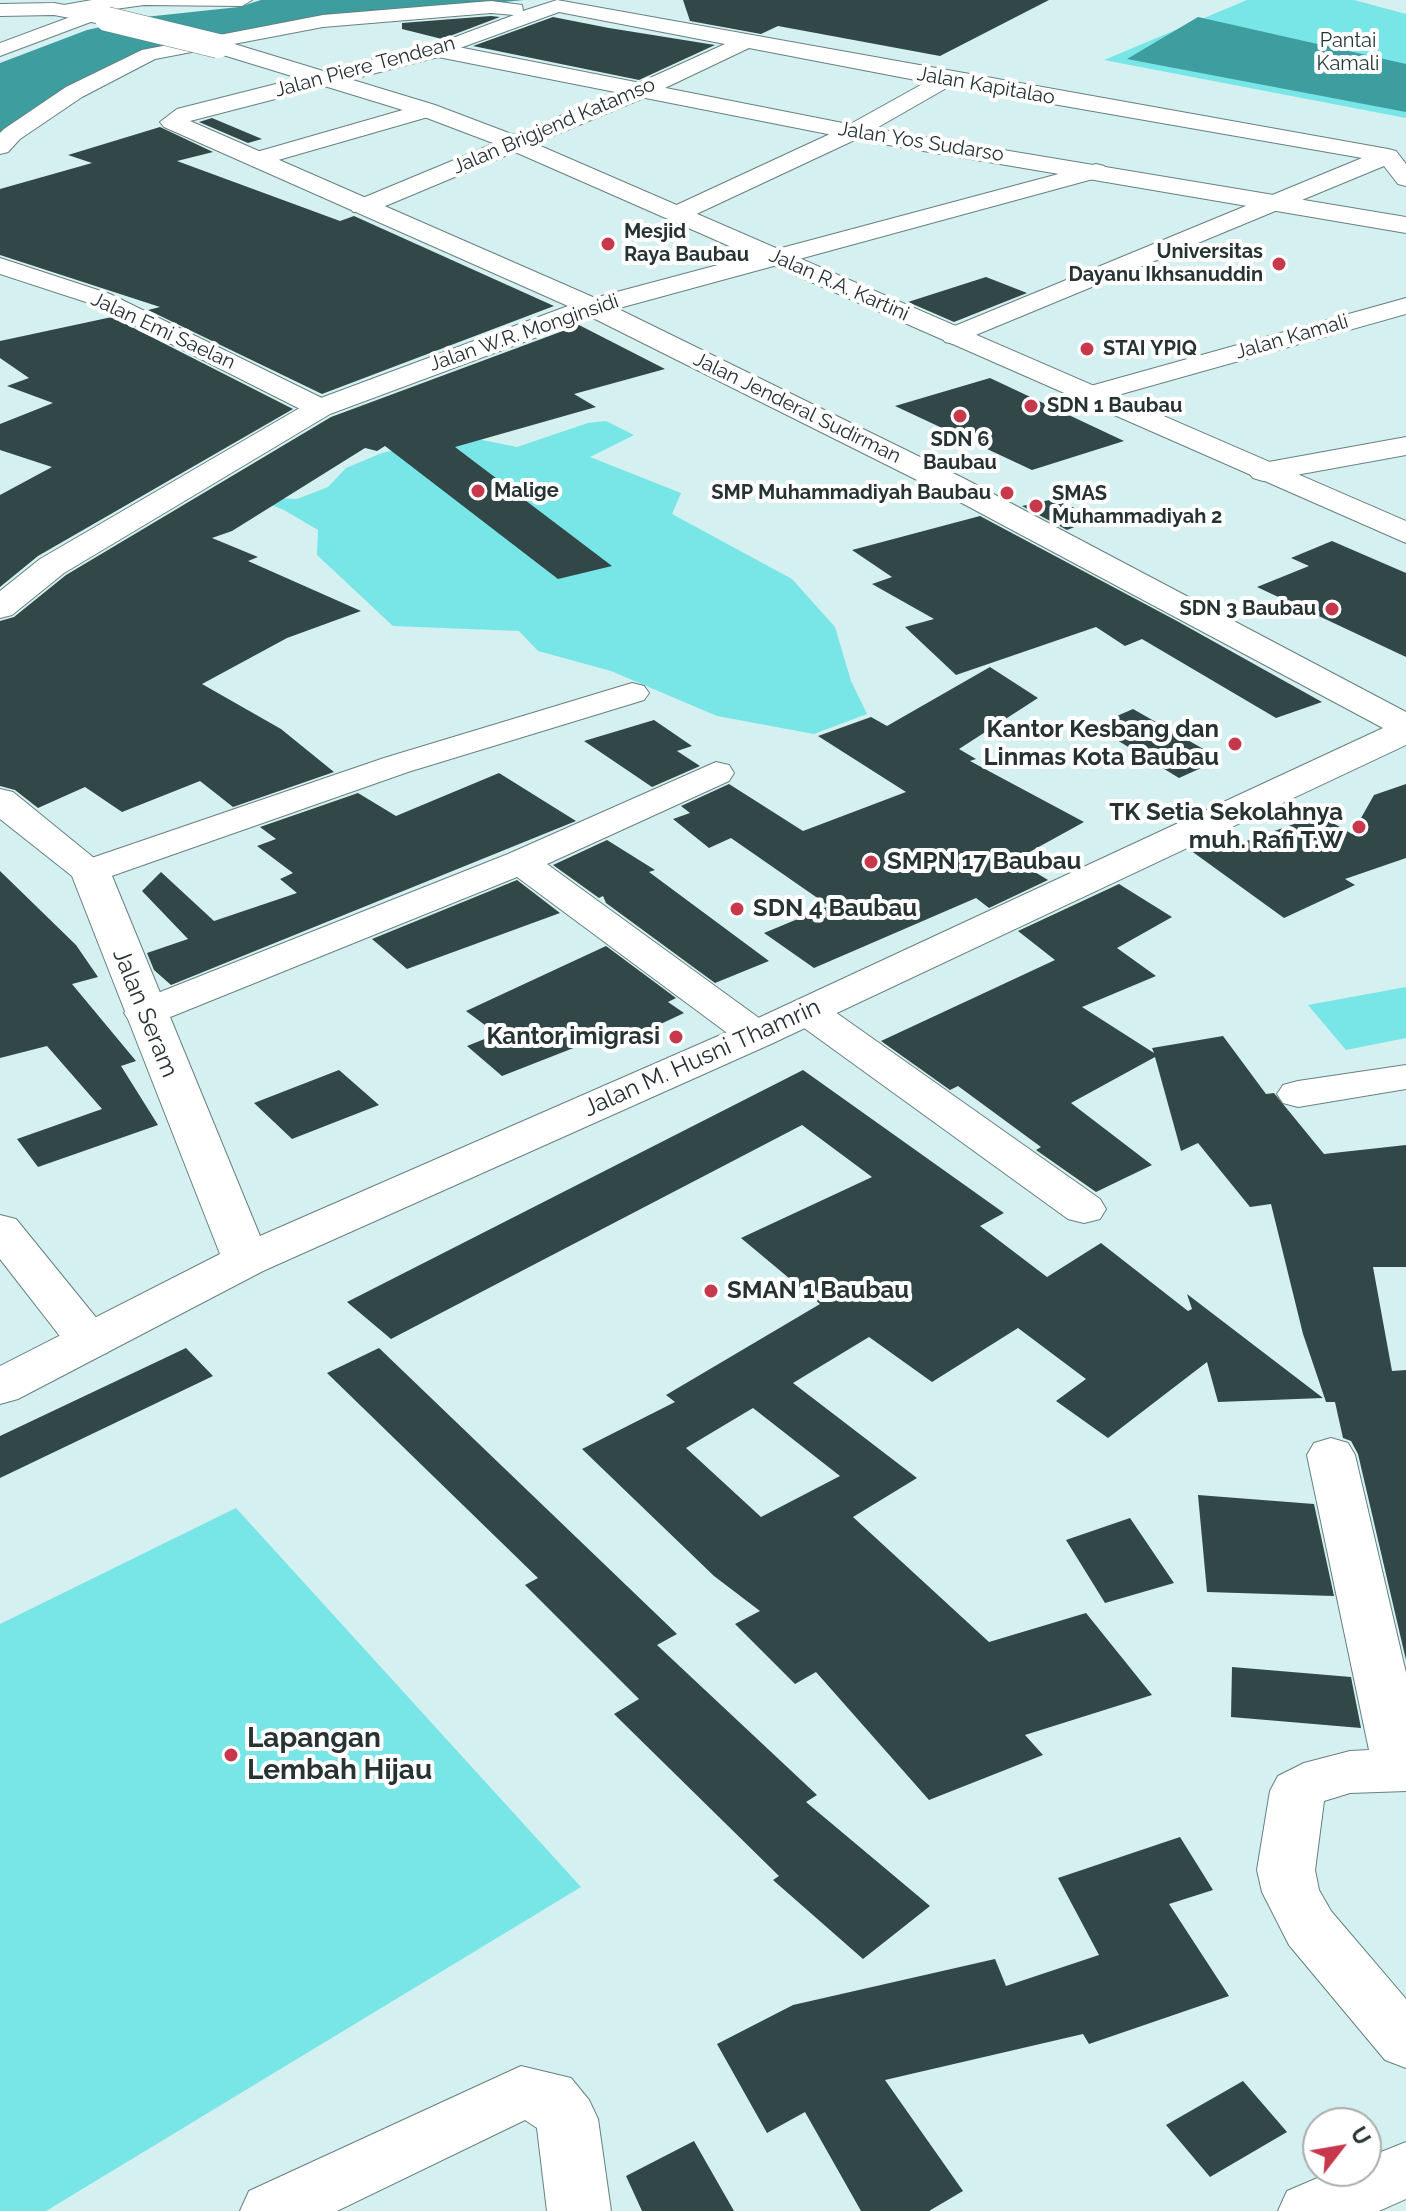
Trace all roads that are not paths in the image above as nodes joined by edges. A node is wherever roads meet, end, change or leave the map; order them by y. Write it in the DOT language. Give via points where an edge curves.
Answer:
graph roads {
  1 [pos="138,0"];
  2 [pos="150,0"];
  3 [pos="242,0"];
  4 [pos="547,9"];
  5 [pos="0,10"];
  6 [pos="84,10"];
  7 [pos="746,42"];
  8 [pos="0,50"];
  9 [pos="438,50"];
  10 [pos="329,79"];
  11 [pos="947,79"];
  12 [pos="638,92"];
  13 [pos="427,110"];
  14 [pos="172,122"];
  15 [pos="853,132"];
  16 [pos="514,143"];
  17 [pos="0,147"];
  18 [pos="1388,156"];
  19 [pos="254,160"];
  20 [pos="1096,171"];
  21 [pos="1406,179"];
  22 [pos="1280,201"];
  23 [pos="362,207"];
  24 [pos="679,213"];
  25 [pos="1406,225"];
  26 [pos="777,257"];
  27 [pos="0,266"];
  28 [pos="592,307"];
  29 [pos="1404,308"];
  30 [pos="954,336"];
  31 [pos="1086,396"];
  32 [pos="320,408"];
  33 [pos="1406,446"];
  34 [pos="1263,472"];
  35 [pos="1406,533"];
  36 [pos="0,608"];
  37 [pos="632,693"];
  38 [pos="1406,728"];
  39 [pos="716,773"];
  40 [pos="0,800"];
  41 [pos="521,862"];
  42 [pos="90,871"];
  43 [pos="807,1011"];
  44 [pos="144,1013"];
  45 [pos="756,1035"];
  46 [pos="1406,1077"];
  47 [pos="1298,1094"];
  48 [pos="1084,1209"];
  49 [pos="0,1229"];
  50 [pos="246,1260"];
  51 [pos="90,1342"];
  52 [pos="0,1387"];
  53 [pos="1331,1455"];
  54 [pos="1404,1770"];
  55 [pos="1406,2042"];
  56 [pos="1406,2170"];
  57 [pos="272,2211"];
  58 [pos="579,2211"];
  59 [pos="1310,2211"];
  1 -- 6 [label="main road"];
  2 -- 3 [label="main road"];
  4 -- 7 [label="street, Jalan Kapitalao"];
  4 -- 9 [label="street, Jalan Piere Tendean"];
  4 -- 17 [label="street, Jalan Kapitalao" via="499,7 323,21 149,54 74,92"];
  5 -- 6 [label="main road"];
  6 -- 8 [label="street"];
  6 -- 10 [label="main road, Jalan R.A. Kartini, bridge"];
  7 -- 11 [label="street, Jalan Kapitalao"];
  7 -- 12 [label="street, Jalan Brigjend Katamso"];
  9 -- 10 [label="main road, Jalan Piere Tendean"];
  9 -- 12 [label="main road, Jalan Yos Sudarso"];
  10 -- 13 [label="main road, Jalan R.A. Kartini"];
  10 -- 14 [label="main road, Jalan Piere Tendean" via="185,114"];
  11 -- 15 [label="street"];
  11 -- 18 [label="street, Jalan Kapitalao"];
  12 -- 15 [label="main road, Jalan Yos Sudarso"];
  12 -- 16 [label="street, Jalan Brigjend Katamso"];
  13 -- 16 [label="main road, Jalan R.A. Kartini"];
  13 -- 19 [label="street"];
  14 -- 19 [label="main road, Jalan Jenderal Sudirman"];
  15 -- 20 [label="main road, Jalan Yos Sudarso"];
  15 -- 24 [label="street"];
  16 -- 23 [label="street, Jalan Brigjend Katamso"];
  16 -- 24 [label="main road, Jalan R.A. Kartini"];
  18 -- 21 [label="street"];
  18 -- 22 [label="street"];
  19 -- 23 [label="main road, Jalan Jenderal Sudirman"];
  20 -- 22 [label="main road, Jalan Yos Sudarso"];
  20 -- 26 [label="street, Jalan W.R. Monginsidi"];
  22 -- 25 [label="main road, Jalan Yos Sudarso"];
  22 -- 30 [label="street"];
  23 -- 28 [label="main road, Jalan Jenderal Sudirman"];
  24 -- 26 [label="main road, Jalan R.A. Kartini"];
  26 -- 28 [label="street, Jalan W.R. Monginsidi"];
  26 -- 30 [label="main road, Jalan R.A. Kartini"];
  27 -- 32 [label="street, Jalan Emi Saelan" via="101,299"];
  28 -- 32 [label="main road, Jalan W.R. Monginsidi"];
  28 -- 38 [label="main road, Jalan Jenderal Sudirman" via="954,486"];
  29 -- 31 [label="street, Jalan Kamali"];
  30 -- 31 [label="main road, Jalan R.A. Kartini"];
  31 -- 34 [label="main road, Jalan R.A. Kartini"];
  32 -- 36 [label="main road, Jalan W.R. Monginsidi" via="52,566"];
  33 -- 34 [label="street"];
  34 -- 35 [label="main road, Jalan R.A. Kartini"];
  37 -- 42 [label="street" via="396,765"];
  38 -- 43 [label="main road, Jalan M. Husni Thamrin"];
  39 -- 41 [label="street"];
  40 -- 42 [label="main road"];
  41 -- 44 [label="street"];
  41 -- 45 [label="street"];
  42 -- 44 [label="main road, Jalan Seram"];
  43 -- 45 [label="main road, Jalan M. Husni Thamrin"];
  43 -- 48 [label="street"];
  44 -- 50 [label="main road, Jalan Seram"];
  45 -- 50 [label="main road, Jalan M. Husni Thamrin"];
  46 -- 47 [label="street"];
  49 -- 51 [label="street"];
  50 -- 51 [label="main road, Jalan M. Husni Thamrin"];
  51 -- 52 [label="main road, Jalan M. Husni Thamrin"];
  53 -- 54 [label="street"];
  54 -- 55 [label="street" via="1350,1772 1304,1785 1298,1791 1286,1870 1310,1928"];
  56 -- 59 [label="street"];
  57 -- 58 [label="street" via="521,2093 549,2097 567,2119"];
}
